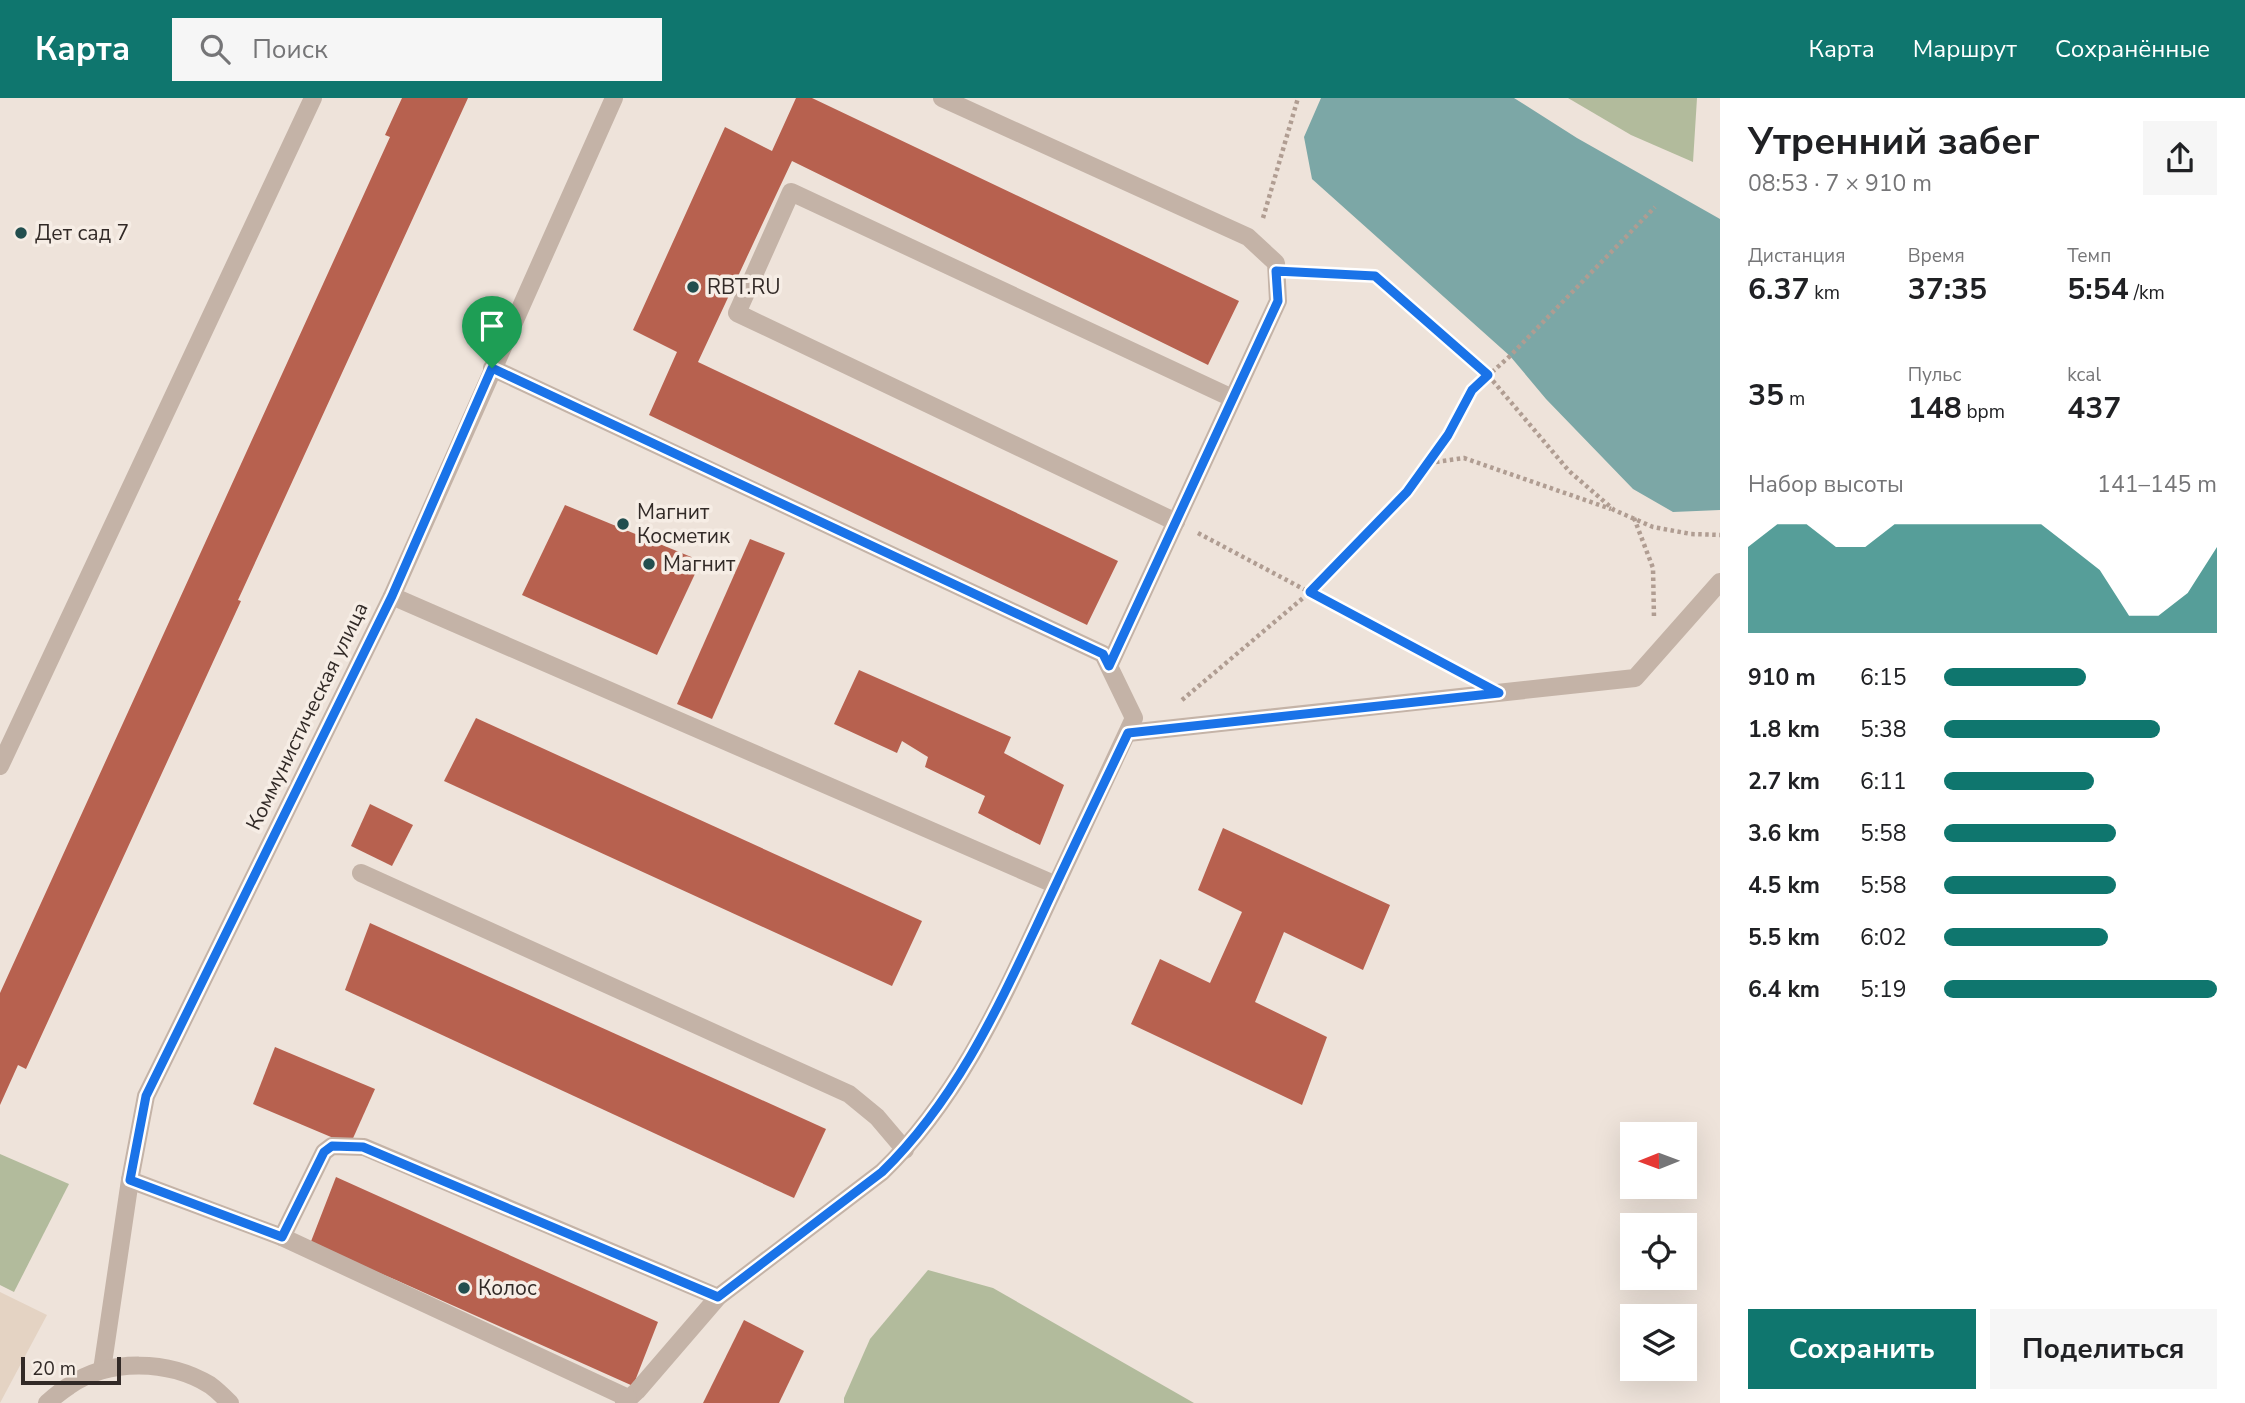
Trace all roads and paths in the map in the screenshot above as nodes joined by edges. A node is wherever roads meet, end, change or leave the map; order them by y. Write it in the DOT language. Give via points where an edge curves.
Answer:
graph roads {
  1 [pos="313,98"];
  2 [pos="614,98"];
  3 [pos="942,98"];
  4 [pos="1298,98"];
  5 [pos="1655,207"];
  6 [pos="1255,244"];
  7 [pos="1276,271"];
  8 [pos="492,368"];
  9 [pos="1488,375"];
  10 [pos="1232,398"];
  11 [pos="1429,463"];
  12 [pos="1614,510"];
  13 [pos="1634,518"];
  14 [pos="1175,522"];
  15 [pos="1720,535"];
  16 [pos="1720,582"];
  17 [pos="1310,592"];
  18 [pos="392,596"];
  19 [pos="1653,657"];
  20 [pos="1109,666"];
  21 [pos="1499,693"];
  22 [pos="1177,705"];
  23 [pos="1128,733"];
  24 [pos="0,766"];
  25 [pos="361,873"];
  26 [pos="1056,885"];
  27 [pos="905,1150"];
  28 [pos="130,1180"];
  29 [pos="282,1237"];
  30 [pos="718,1297"];
  31 [pos="102,1370"];
  32 [pos="626,1401"];
  33 [pos="47,1403"];
  34 [pos="230,1403"];
  1 -- 24 [label="street"];
  2 -- 8 [label="street, Коммунистическая улица"];
  3 -- 6 [label="street"];
  4 -- 6 [label="path"];
  5 -- 9 [label="path"];
  6 -- 7 [label="street" via="1276,264"];
  7 -- 9 [label="path" via="1375,276"];
  7 -- 10 [label="street" via="1278,301"];
  8 -- 18 [label="street, Коммунистическая улица"];
  8 -- 20 [label="street" via="1103,654"];
  9 -- 11 [label="path" via="1472,390"];
  9 -- 12 [label="path" via="1569,471"];
  10 -- 14 [label="street"];
  10 -- 14 [label="street" via="791,192 737,313"];
  11 -- 12 [label="path" via="1464,458"];
  11 -- 17 [label="path"];
  12 -- 13 [label="path"];
  13 -- 15 [label="path" via="1653,527"];
  13 -- 19 [label="path" via="1653,568"];
  14 -- 17 [label="path"];
  14 -- 20 [label="street"];
  16 -- 19 [label="street"];
  17 -- 21 [label="path"];
  17 -- 22 [label="path"];
  18 -- 26 [label="street"];
  18 -- 28 [label="street, Коммунистическая улица" via="146,1096"];
  19 -- 21 [label="street" via="1635,678"];
  20 -- 23 [label="street" via="1135,718"];
  21 -- 23 [label="street"];
  23 -- 26 [label="street"];
  25 -- 27 [label="street" via="849,1094 877,1117"];
  26 -- 27 [label="street" via="998,1007 947,1096"];
  27 -- 30 [label="street"];
  28 -- 29 [label="street"];
  28 -- 31 [label="street, Коммунистическая улица"];
  29 -- 30 [label="street" via="324,1152 332,1146 363,1147"];
  29 -- 32 [label="street"];
  30 -- 32 [label="street"];
  31 -- 33 [label="street" via="70,1384"];
  31 -- 34 [label="street" via="139,1365 176,1370 210,1385"];
}
